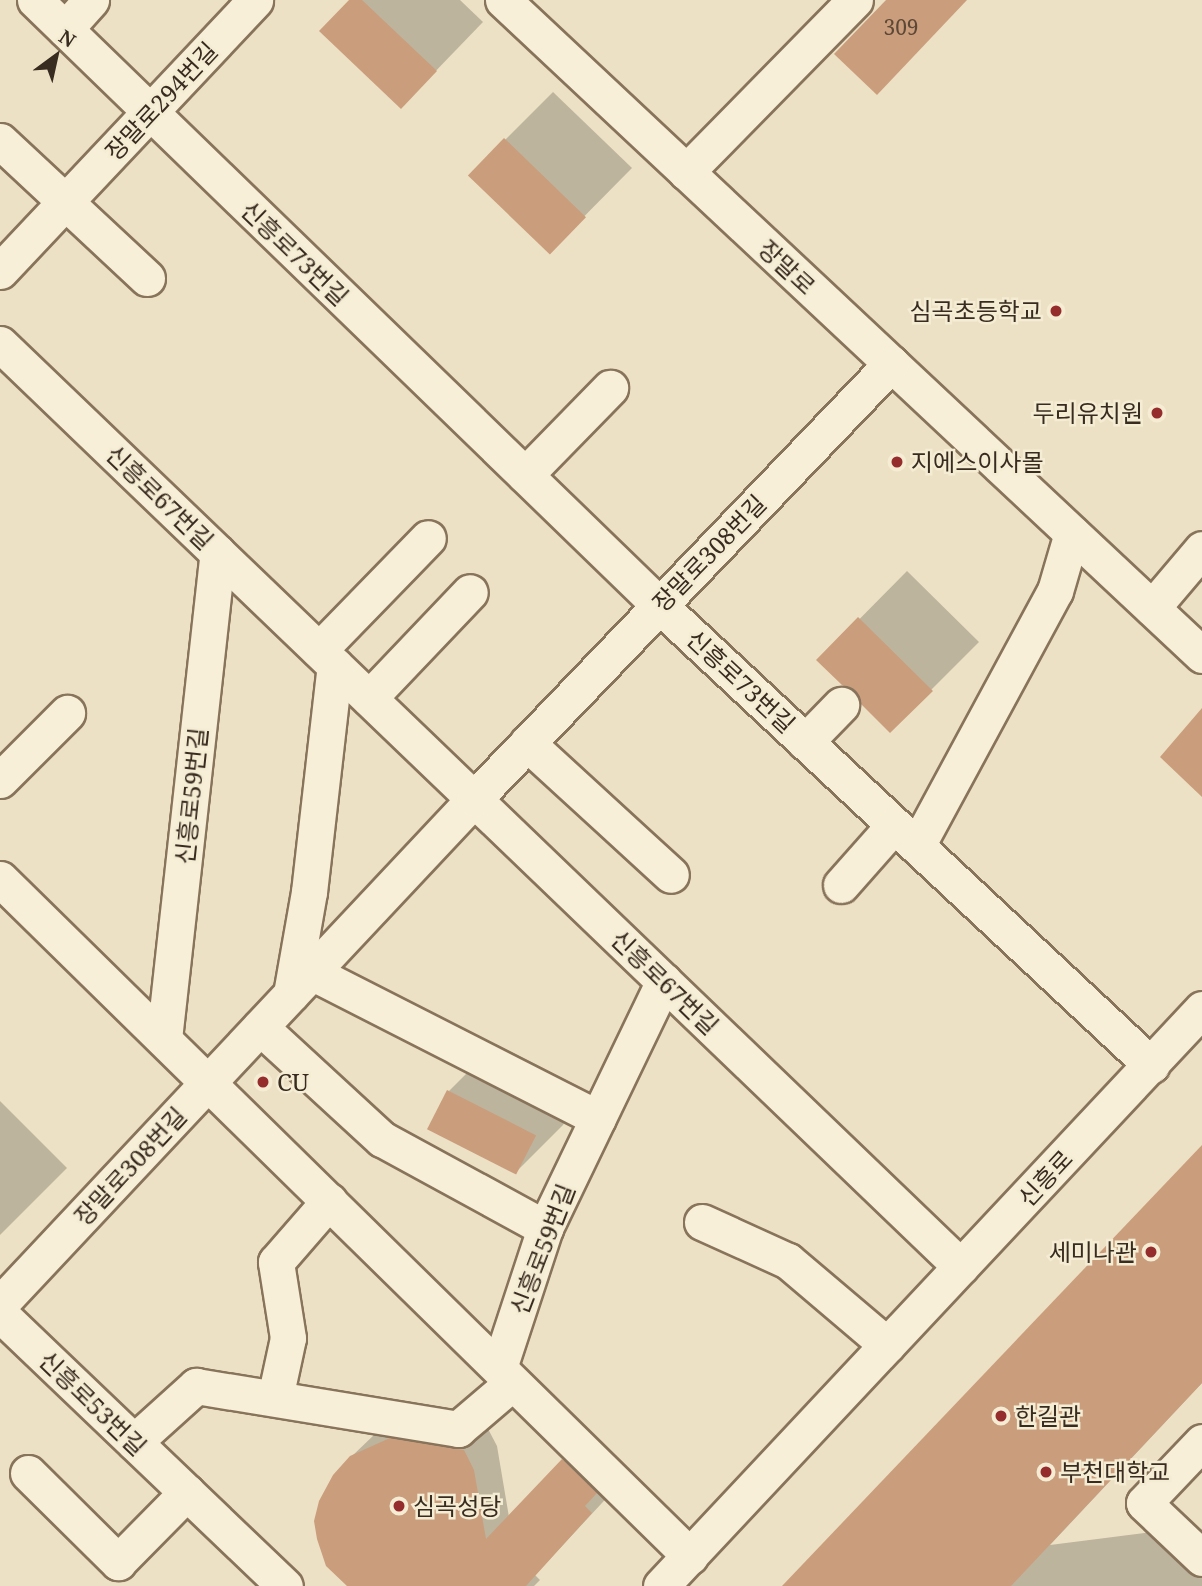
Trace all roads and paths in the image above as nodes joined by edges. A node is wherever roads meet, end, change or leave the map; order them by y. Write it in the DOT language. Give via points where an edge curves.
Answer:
graph roads {
  1 [pos="35,0"];
  2 [pos="91,0"];
  3 [pos="256,0"];
  4 [pos="503,0"];
  5 [pos="855,0"];
  6 [pos="65,29"];
  7 [pos="150,113"];
  8 [pos="0,141"];
  9 [pos="686,172"];
  10 [pos="66,201"];
  11 [pos="0,271"];
  12 [pos="147,278"];
  13 [pos="0,344"];
  14 [pos="891,364"];
  15 [pos="610,388"];
  16 [pos="525,475"];
  17 [pos="1072,533"];
  18 [pos="428,538"];
  19 [pos="1202,549"];
  20 [pos="218,553"];
  21 [pos="470,592"];
  22 [pos="659,605"];
  23 [pos="1152,608"];
  24 [pos="1202,655"];
  25 [pos="327,658"];
  26 [pos="369,698"];
  27 [pos="841,705"];
  28 [pos="68,713"];
  29 [pos="805,742"];
  30 [pos="527,743"];
  31 [pos="0,780"];
  32 [pos="474,799"];
  33 [pos="906,836"];
  34 [pos="671,875"];
  35 [pos="0,879"];
  36 [pos="841,885"];
  37 [pos="664,981"];
  38 [pos="301,983"];
  39 [pos="1202,1009"];
  40 [pos="260,1027"];
  41 [pos="164,1039"];
  42 [pos="1151,1065"];
  43 [pos="208,1082"];
  44 [pos="598,1118"];
  45 [pos="328,1201"];
  46 [pos="702,1222"];
  47 [pos="545,1228"];
  48 [pos="961,1267"];
  49 [pos="0,1304"];
  50 [pos="0,1314"];
  51 [pos="887,1345"];
  52 [pos="506,1376"];
  53 [pos="275,1398"];
  54 [pos="1202,1441"];
  55 [pos="134,1442"];
  56 [pos="28,1473"];
  57 [pos="187,1492"];
  58 [pos="690,1556"];
  59 [pos="1202,1558"];
  60 [pos="285,1586"];
  61 [pos="661,1586"];
  1 -- 6 [label="street, 신흥로73번길"];
  2 -- 6 [label="street"];
  3 -- 7 [label="street, 장말로294번길"];
  4 -- 9 [label="street, 장말로"];
  5 -- 9 [label="street"];
  6 -- 7 [label="street, 신흥로73번길"];
  7 -- 10 [label="street, 장말로294번길"];
  7 -- 16 [label="street, 신흥로73번길"];
  8 -- 10 [label="street"];
  9 -- 14 [label="street, 장말로"];
  10 -- 11 [label="street, 장말로294번길"];
  10 -- 12 [label="street"];
  13 -- 20 [label="street, 신흥로67번길"];
  14 -- 17 [label="street, 장말로"];
  14 -- 22 [label="street, 장말로308번길"];
  15 -- 16 [label="street"];
  16 -- 22 [label="street, 신흥로73번길"];
  17 -- 23 [label="street, 장말로"];
  17 -- 33 [label="street" via="1055,591"];
  18 -- 25 [label="street"];
  19 -- 23 [label="street"];
  20 -- 25 [label="street, 신흥로67번길"];
  20 -- 41 [label="street, 신흥로59번길"];
  21 -- 26 [label="street"];
  22 -- 29 [label="street, 신흥로73번길"];
  22 -- 30 [label="street, 장말로308번길"];
  23 -- 24 [label="street, 장말로"];
  25 -- 26 [label="street, 신흥로67번길"];
  25 -- 38 [label="street"];
  26 -- 32 [label="street, 신흥로67번길"];
  27 -- 29 [label="street, 신흥로73번길"];
  28 -- 31 [label="street"];
  29 -- 33 [label="street, 신흥로73번길"];
  30 -- 32 [label="street, 장말로308번길"];
  30 -- 34 [label="street"];
  32 -- 37 [label="street, 신흥로67번길"];
  32 -- 38 [label="street, 장말로308번길"];
  33 -- 36 [label="street"];
  33 -- 42 [label="street, 신흥로73번길"];
  35 -- 41 [label="street"];
  37 -- 44 [label="street, 신흥로59번길"];
  37 -- 48 [label="street, 신흥로67번길"];
  38 -- 40 [label="street, 장말로308번길"];
  38 -- 44 [label="street"];
  39 -- 42 [label="street, 신흥로"];
  40 -- 43 [label="street, 장말로308번길"];
  40 -- 47 [label="street" via="382,1139"];
  41 -- 43 [label="street"];
  42 -- 48 [label="street, 신흥로"];
  43 -- 45 [label="street"];
  43 -- 49 [label="street, 장말로308번길"];
  44 -- 47 [label="street, 신흥로59번길"];
  45 -- 52 [label="street"];
  45 -- 53 [label="street" via="276,1262 288,1338"];
  46 -- 51 [label="street" via="788,1261"];
  47 -- 52 [label="street, 신흥로59번길"];
  48 -- 51 [label="street, 신흥로"];
  50 -- 55 [label="street, 신흥로53번길"];
  51 -- 58 [label="street, 신흥로"];
  52 -- 53 [label="street" via="458,1429"];
  52 -- 58 [label="street"];
  53 -- 55 [label="street" via="196,1387"];
  54 -- 59 [label="street" via="1144,1503"];
  55 -- 57 [label="street, 신흥로53번길"];
  56 -- 57 [label="street" via="118,1562"];
  57 -- 60 [label="street, 신흥로53번길"];
  58 -- 61 [label="street, 신흥로"];
}
